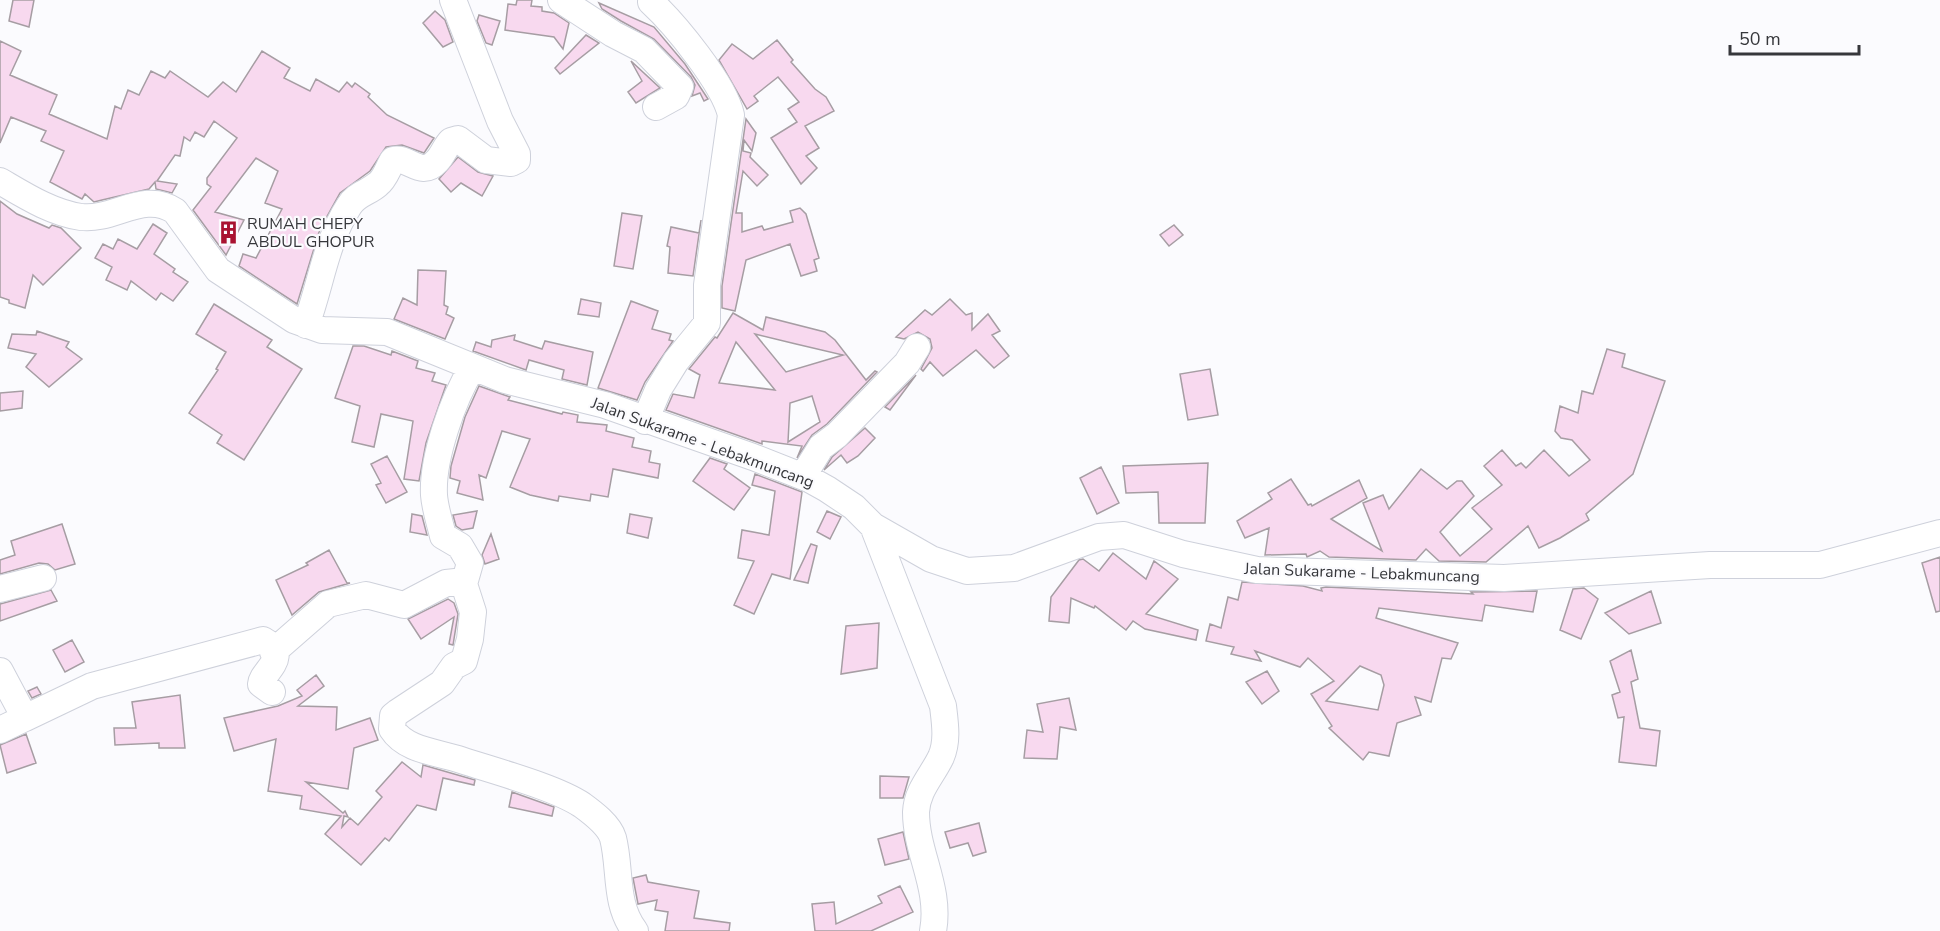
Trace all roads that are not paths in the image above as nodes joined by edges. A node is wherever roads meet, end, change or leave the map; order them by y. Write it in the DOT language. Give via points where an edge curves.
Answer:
graph roads {
  1 [pos="453,0"];
  2 [pos="561,0"];
  3 [pos="651,2"];
  4 [pos="708,72"];
  5 [pos="680,87"];
  6 [pos="656,107"];
  7 [pos="0,181"];
  8 [pos="306,325"];
  9 [pos="917,347"];
  10 [pos="472,368"];
  11 [pos="645,421"];
  12 [pos="803,476"];
  13 [pos="873,526"];
  14 [pos="1940,533"];
  15 [pos="43,578"];
  16 [pos="465,581"];
  17 [pos="0,589"];
  18 [pos="273,652"];
  19 [pos="0,671"];
  20 [pos="272,692"];
  21 [pos="25,718"];
  22 [pos="0,730"];
  23 [pos="635,931"];
  24 [pos="933,931"];
  1 -- 8 [label="street" via="517,160 486,160 458,139 451,141 428,169 393,160 381,181 350,204 334,231"];
  2 -- 5 [label="street" via="649,54"];
  3 -- 4 [label="street" via="671,20"];
  4 -- 5 [label="street"];
  4 -- 11 [label="street" via="724,94 731,115 707,285 709,315 704,329 676,361 658,390"];
  5 -- 6 [label="street" via="676,96"];
  7 -- 8 [label="street, Jalan Sukarame - Lebakmuncang" via="58,211 81,217 99,216 146,202 166,206 175,211 218,270"];
  8 -- 10 [label="street, Jalan Sukarame - Lebakmuncang" via="335,332 387,333"];
  9 -- 12 [label="street" via="907,363 821,447"];
  10 -- 11 [label="street, Jalan Sukarame - Lebakmuncang" via="605,405"];
  10 -- 16 [label="street" via="460,386 434,481 443,536 460,546 470,563"];
  11 -- 12 [label="street, Jalan Sukarame - Lebakmuncang"];
  12 -- 13 [label="street, Jalan Sukarame - Lebakmuncang" via="854,507"];
  13 -- 14 [label="street, Jalan Sukarame - Lebakmuncang" via="931,559 967,571 1014,568 1099,537 1124,535 1228,566 1257,570 1494,578 1710,565 1820,565"];
  13 -- 24 [label="street" via="943,706 943,750 921,791 916,811 935,902"];
  15 -- 17 [label="street"];
  16 -- 18 [label="street" via="446,583 404,605 366,595 328,604"];
  16 -- 23 [label="street" via="473,612 464,661 454,666 442,683 393,716 392,729 410,745 540,786 581,805 613,837 618,885 628,921"];
  18 -- 20 [label="street" via="275,664 261,681"];
  18 -- 21 [label="street" via="266,641 259,640 92,686"];
  19 -- 21 [label="street"];
  21 -- 22 [label="street"];
}
